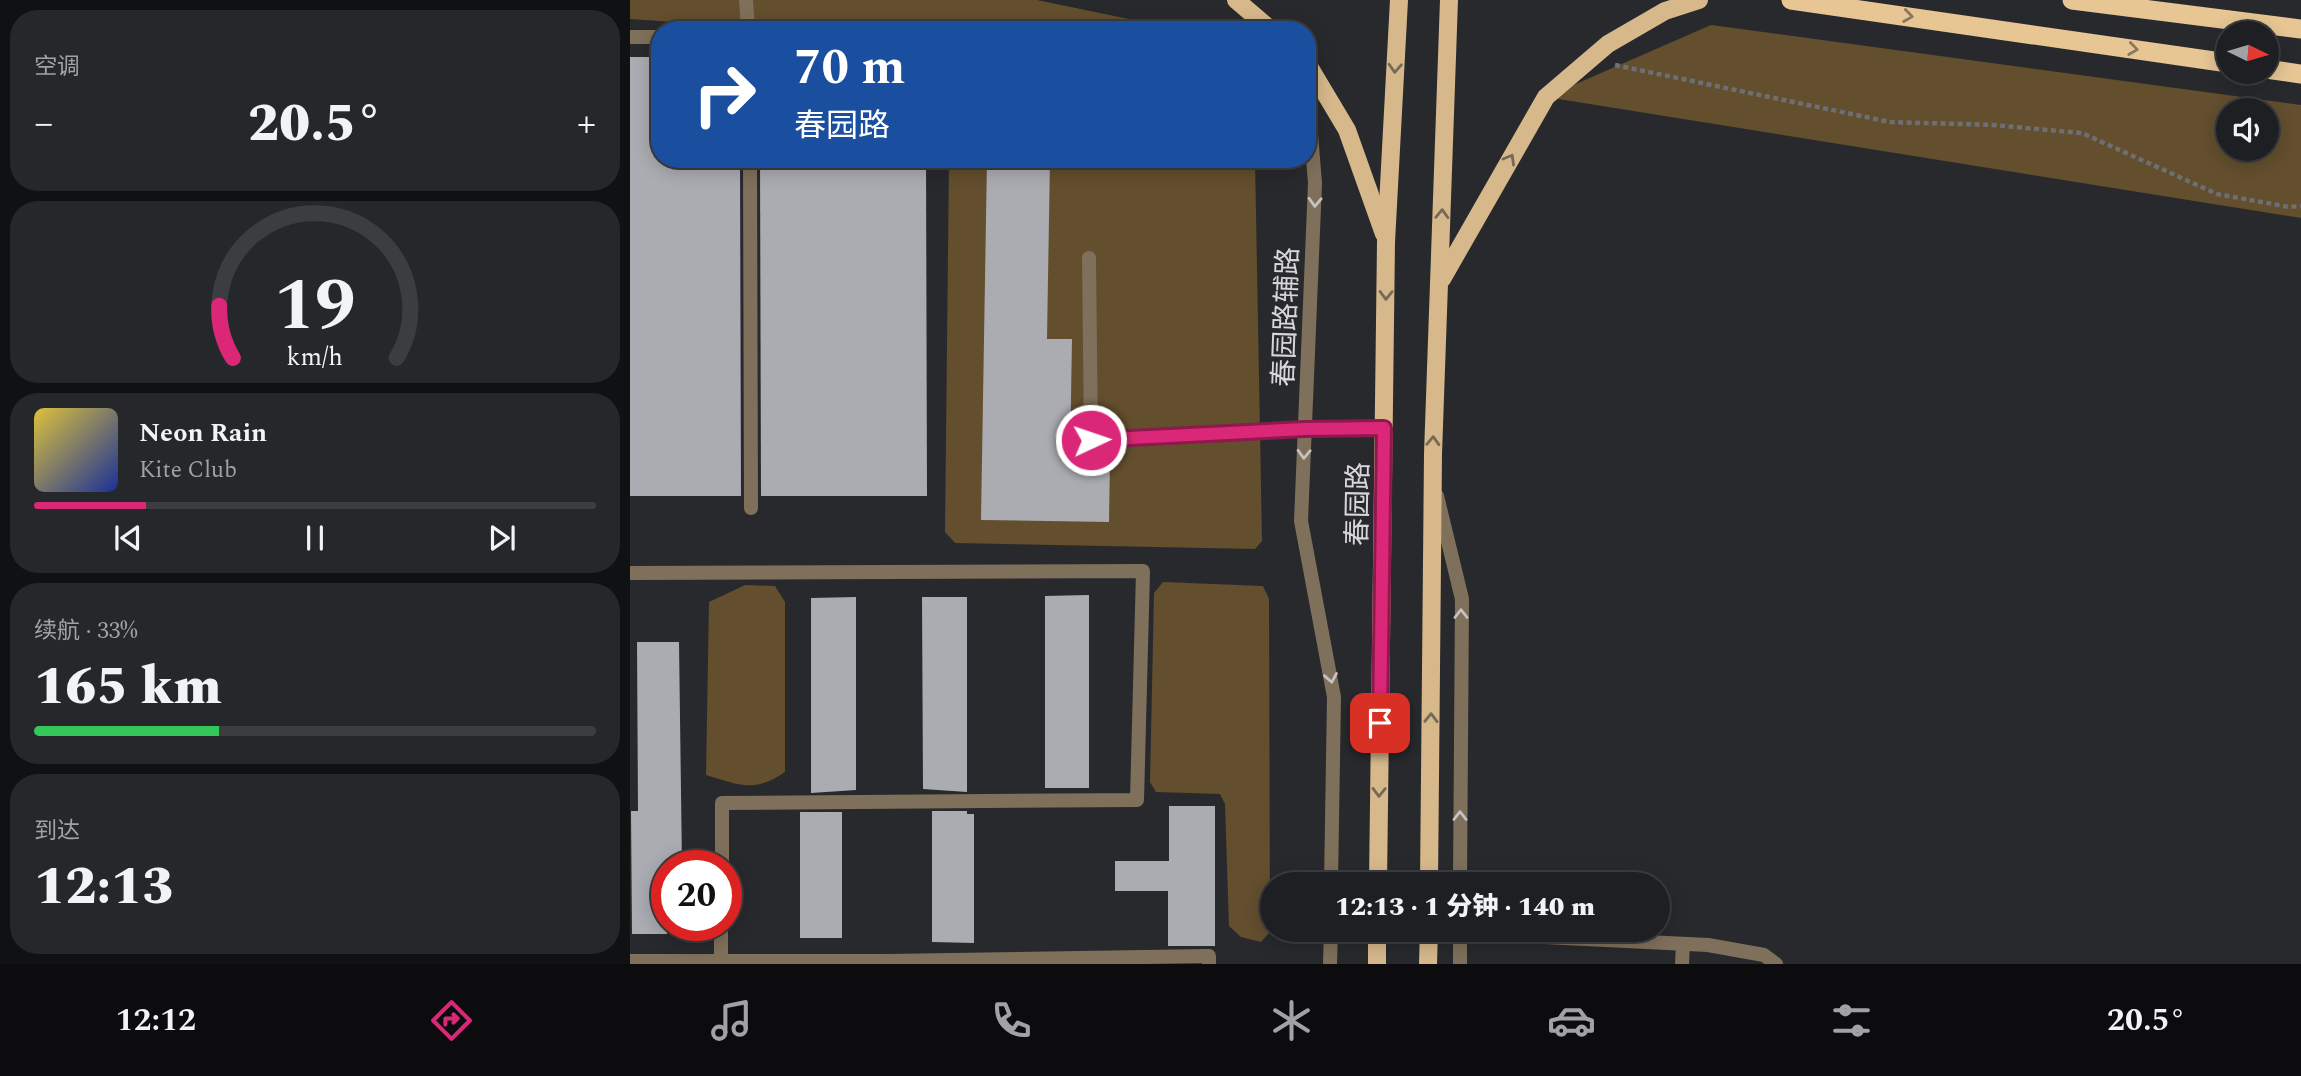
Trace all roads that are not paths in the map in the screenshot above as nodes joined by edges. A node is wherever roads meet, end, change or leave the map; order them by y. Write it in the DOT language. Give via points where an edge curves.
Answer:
graph roads {
  1 [pos="746,0"];
  2 [pos="1236,0"];
  3 [pos="1399,0"];
  4 [pos="1450,0"];
  5 [pos="1699,0"];
  6 [pos="1791,0"];
  7 [pos="2072,0"];
  8 [pos="747,21"];
  9 [pos="1260,21"];
  10 [pos="2301,29"];
  11 [pos="630,37"];
  12 [pos="651,37"];
  13 [pos="2216,61"];
  14 [pos="2279,71"];
  15 [pos="2301,74"];
  16 [pos="1316,77"];
  17 [pos="750,168"];
  18 [pos="1314,168"];
  19 [pos="1386,242"];
  20 [pos="1089,258"];
  21 [pos="1440,282"];
  22 [pos="1384,428"];
  23 [pos="1305,429"];
  24 [pos="1433,478"];
  25 [pos="751,508"];
  26 [pos="630,573"];
  27 [pos="722,850"];
  28 [pos="1331,872"];
  29 [pos="1378,872"];
  30 [pos="1429,872"];
  31 [pos="1460,872"];
  32 [pos="721,941"];
  33 [pos="1331,942"];
  34 [pos="1377,942"];
  35 [pos="1429,942"];
  36 [pos="1460,942"];
  37 [pos="1648,942"];
  38 [pos="1682,944"];
  39 [pos="630,961"];
  40 [pos="721,961"];
  41 [pos="888,962"];
  42 [pos="651,963"];
  43 [pos="1209,964"];
  44 [pos="1330,964"];
  45 [pos="1377,964"];
  46 [pos="1428,964"];
  47 [pos="1460,964"];
  48 [pos="1682,964"];
  49 [pos="1776,964"];
  1 -- 8 [label="street"];
  2 -- 9 [label="main road"];
  3 -- 19 [label="main road, 春园路, one-way"];
  21 -- 4 [label="main road, one-way"];
  21 -- 5 [label="main road, one-way" via="1546,97 1608,44 1665,11"];
  6 -- 13 [label="highway, one-way"];
  7 -- 10 [label="highway"];
  11 -- 12 [label="street"];
  14 -- 15 [label="highway"];
  16 -- 19 [label="main road" via="1347,130"];
  17 -- 25 [label="street"];
  18 -- 23 [label="street, 春园路辅路, one-way"];
  19 -- 22 [label="main road, 春园路, one-way"];
  20 -- 23 [label="street" via="1091,440"];
  24 -- 21 [label="main road, one-way"];
  22 -- 23 [label="street"];
  22 -- 29 [label="main road, 春园路, one-way"];
  23 -- 28 [label="street, 春园路辅路, one-way" via="1301,521 1334,697"];
  30 -- 24 [label="main road, one-way"];
  31 -- 24 [label="street, one-way" via="1462,599"];
  26 -- 27 [label="street" via="1143,571 1137,800 722,803"];
  32 -- 40 [label="street"];
  33 -- 44 [label="street"];
  34 -- 45 [label="main road"];
  35 -- 46 [label="main road"];
  36 -- 47 [label="street"];
  37 -- 38 [label="street"];
  38 -- 48 [label="street"];
  38 -- 49 [label="street" via="1764,955"];
  39 -- 42 [label="street"];
  40 -- 41 [label="street"];
  40 -- 42 [label="street"];
  41 -- 43 [label="street" via="1209,956"];
}
